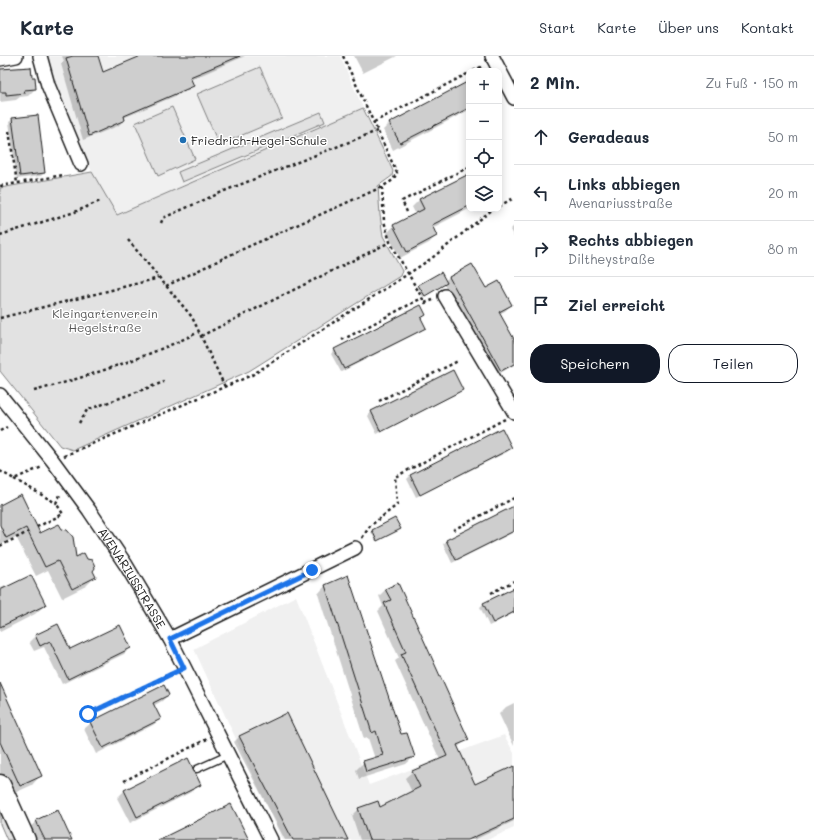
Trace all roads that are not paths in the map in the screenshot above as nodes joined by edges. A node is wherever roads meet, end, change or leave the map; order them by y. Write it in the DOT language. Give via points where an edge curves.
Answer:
graph roads {
  1 [pos="16,56"];
  2 [pos="40,56"];
  3 [pos="492,56"];
  4 [pos="0,59"];
  5 [pos="514,98"];
  6 [pos="81,164"];
  7 [pos="445,296"];
  8 [pos="510,394"];
  9 [pos="0,396"];
  10 [pos="511,414"];
  11 [pos="355,548"];
  12 [pos="170,639"];
  13 [pos="228,755"];
  14 [pos="197,769"];
  15 [pos="0,785"];
  16 [pos="25,840"];
  17 [pos="271,840"];
  1 -- 4 [label="street"];
  2 -- 6 [label="street" via="48,85"];
  3 -- 5 [label="street"];
  7 -- 8 [label="street"];
  8 -- 10 [label="street"];
  9 -- 12 [label="street, AVENARIUSSTRASSE" via="89,510 126,564"];
  11 -- 12 [label="street"];
  12 -- 13 [label="street, AVENARIUSSTRASSE"];
  13 -- 14 [label="lane"];
  13 -- 17 [label="street, AVENARIUSSTRASSE"];
  15 -- 16 [label="main road"];
}
